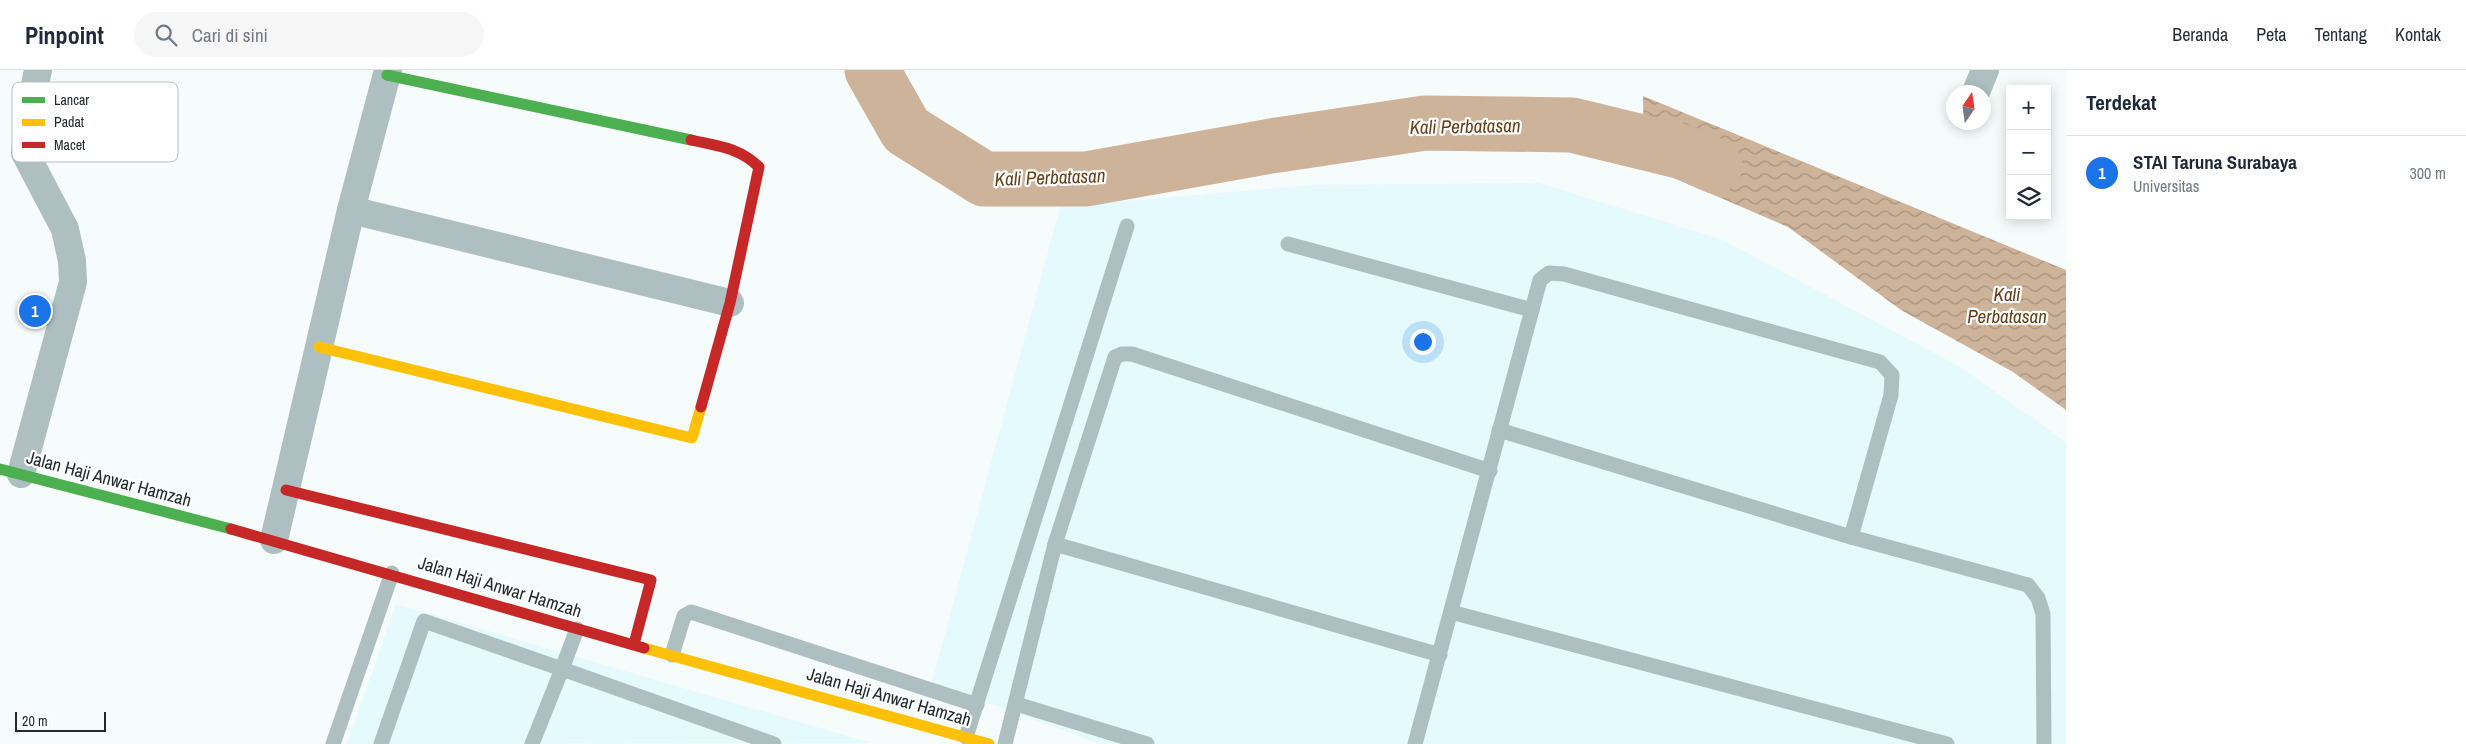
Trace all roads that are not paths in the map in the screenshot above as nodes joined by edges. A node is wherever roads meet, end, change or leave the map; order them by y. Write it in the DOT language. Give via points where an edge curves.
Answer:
graph roads {
  1 [pos="1985,70"];
  2 [pos="387,72"];
  3 [pos="1979,85"];
  4 [pos="30,162"];
  5 [pos="351,210"];
  6 [pos="1127,226"];
  7 [pos="1288,244"];
  8 [pos="730,304"];
  9 [pos="1532,310"];
  10 [pos="319,347"];
  11 [pos="1499,430"];
  12 [pos="10,471"];
  13 [pos="1490,471"];
  14 [pos="286,490"];
  15 [pos="1851,537"];
  16 [pos="274,540"];
  17 [pos="1055,544"];
  18 [pos="392,573"];
  19 [pos="1451,612"];
  20 [pos="577,629"];
  21 [pos="634,644"];
  22 [pos="672,655"];
  23 [pos="1440,655"];
  24 [pos="562,670"];
  25 [pos="1016,704"];
  26 [pos="977,705"];
  27 [pos="966,737"];
  28 [pos="333,744"];
  29 [pos="381,744"];
  30 [pos="532,744"];
  31 [pos="774,744"];
  32 [pos="989,744"];
  33 [pos="1005,744"];
  34 [pos="1147,744"];
  35 [pos="1415,744"];
  36 [pos="1947,744"];
  37 [pos="2044,744"];
  1 -- 3 [label="street"];
  2 -- 5 [label="street"];
  2 -- 8 [label="street" via="732,149 748,156 759,167"];
  4 -- 12 [label="street" via="66,229 73,282"];
  5 -- 8 [label="street"];
  5 -- 10 [label="street"];
  6 -- 26 [label="lane"];
  7 -- 9 [label="lane"];
  8 -- 10 [label="street" via="692,438"];
  9 -- 11 [label="lane"];
  9 -- 15 [label="lane" via="1540,280 1549,273 1564,274 1880,362 1892,375 1891,395"];
  10 -- 14 [label="street"];
  11 -- 13 [label="lane"];
  11 -- 15 [label="lane"];
  12 -- 16 [label="street, Jalan Haji Anwar Hamzah"];
  13 -- 17 [label="lane" via="1132,354 1122,354 1115,357"];
  13 -- 19 [label="lane"];
  14 -- 16 [label="street"];
  14 -- 21 [label="street" via="651,580"];
  15 -- 37 [label="lane" via="2028,585 2038,598 2043,614"];
  16 -- 18 [label="street, Jalan Haji Anwar Hamzah"];
  17 -- 23 [label="lane"];
  17 -- 25 [label="lane"];
  18 -- 20 [label="street, Jalan Haji Anwar Hamzah"];
  18 -- 28 [label="lane"];
  19 -- 23 [label="lane"];
  19 -- 36 [label="lane"];
  20 -- 21 [label="street, Jalan Haji Anwar Hamzah"];
  20 -- 24 [label="lane"];
  21 -- 22 [label="street, Jalan Haji Anwar Hamzah"];
  22 -- 26 [label="lane" via="684,616 691,612"];
  22 -- 27 [label="street, Jalan Haji Anwar Hamzah"];
  23 -- 35 [label="lane"];
  24 -- 29 [label="lane" via="424,621"];
  24 -- 30 [label="lane"];
  24 -- 31 [label="lane"];
  25 -- 33 [label="lane"];
  25 -- 34 [label="lane"];
  26 -- 27 [label="lane"];
  27 -- 32 [label="street, Jalan Haji Anwar Hamzah"];
}
